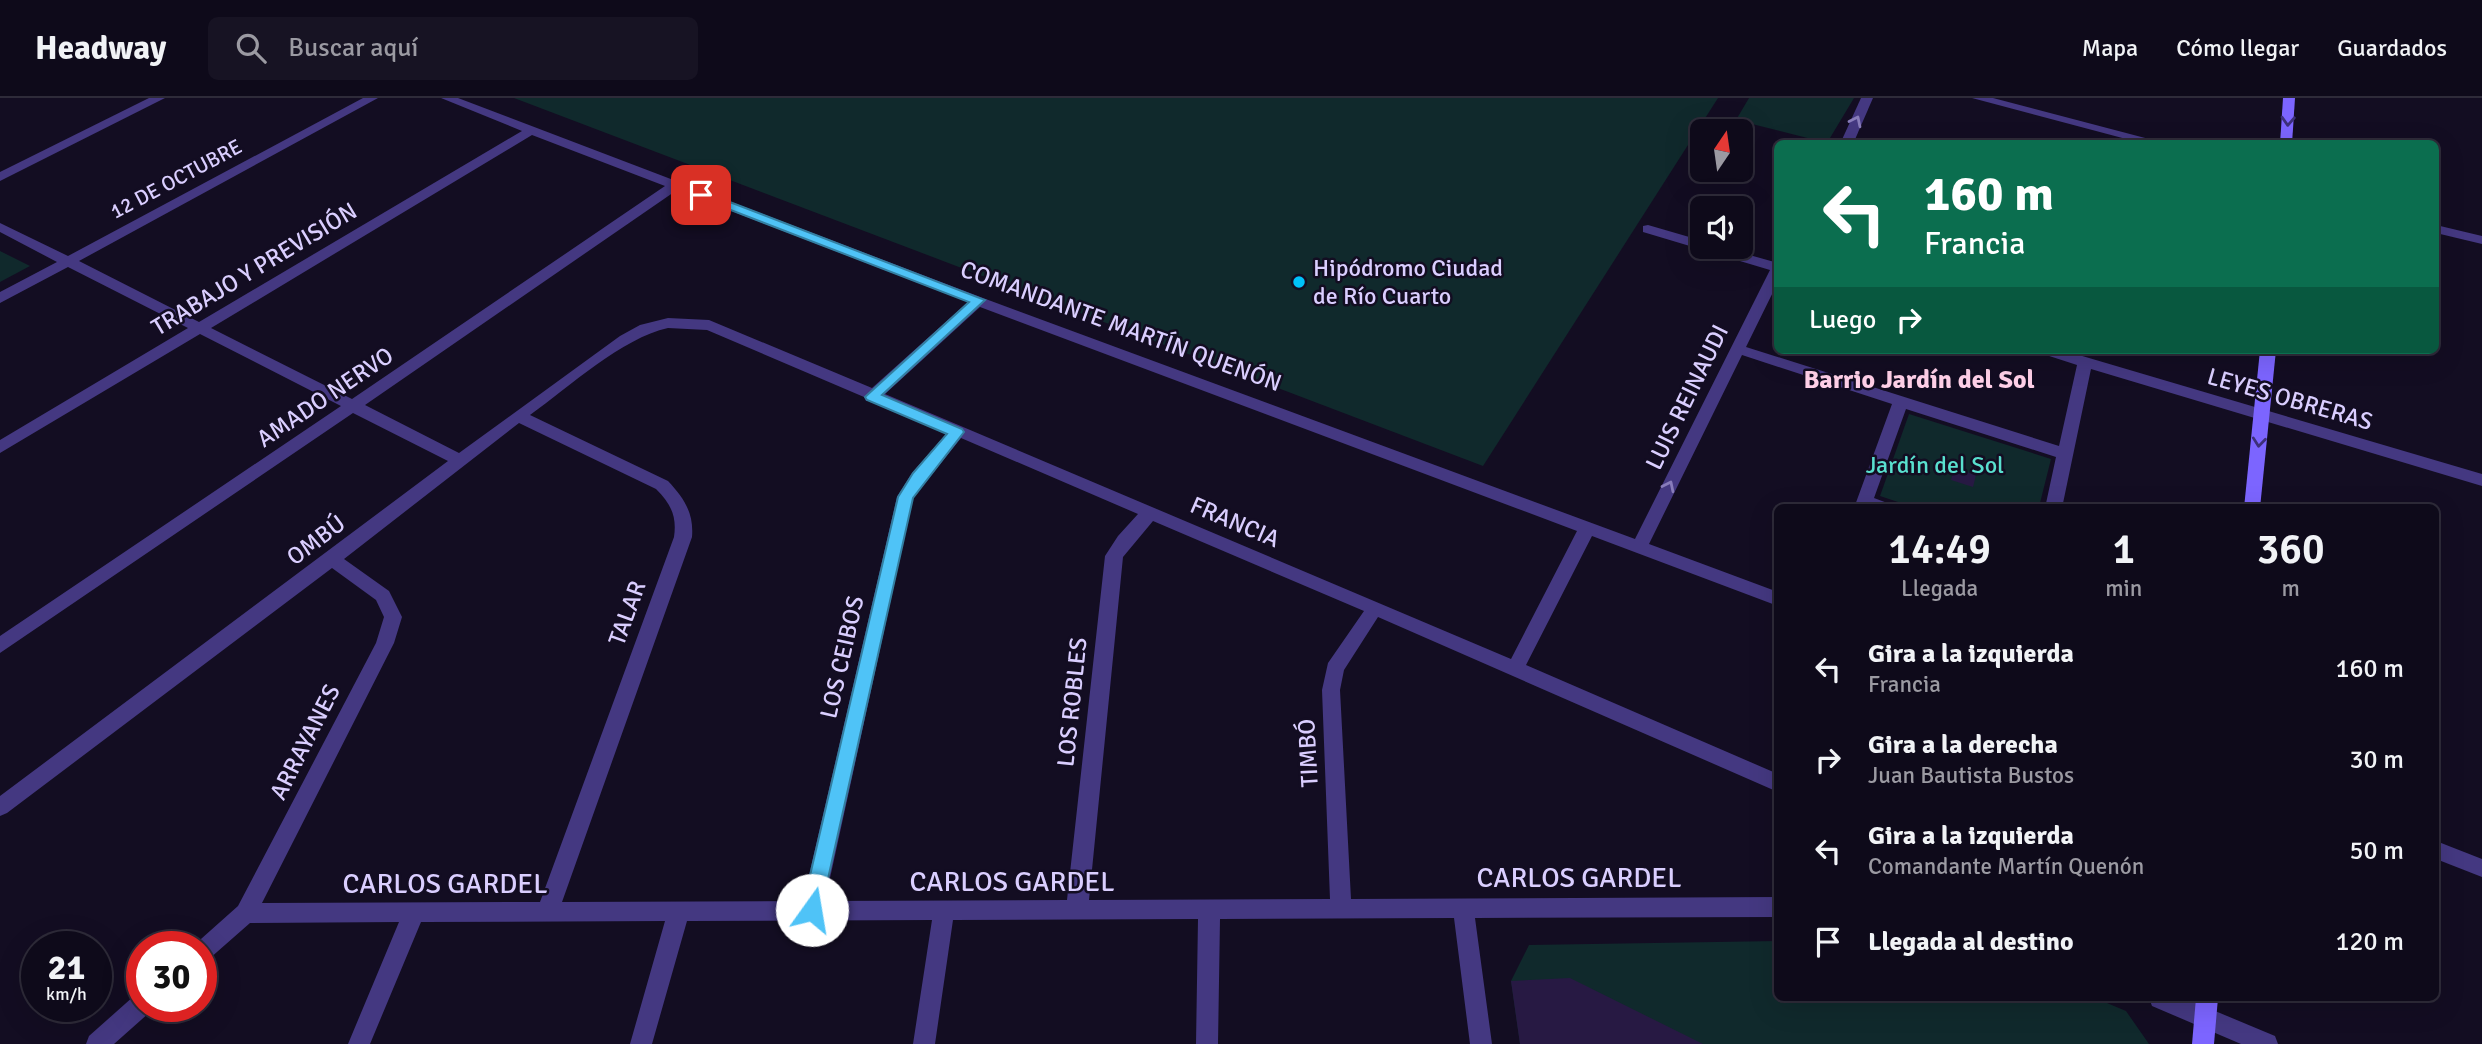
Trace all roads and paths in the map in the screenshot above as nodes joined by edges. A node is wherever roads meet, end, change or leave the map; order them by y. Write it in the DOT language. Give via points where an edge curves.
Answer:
graph roads {
  1 [pos="159,98"];
  2 [pos="372,98"];
  3 [pos="447,98"];
  4 [pos="1867,98"];
  5 [pos="1978,98"];
  6 [pos="2289,98"];
  7 [pos="532,130"];
  8 [pos="1848,140"];
  9 [pos="2146,140"];
  10 [pos="2286,140"];
  11 [pos="0,177"];
  12 [pos="676,185"];
  13 [pos="0,227"];
  14 [pos="1648,229"];
  15 [pos="2439,230"];
  16 [pos="2482,240"];
  17 [pos="1690,242"];
  18 [pos="1748,259"];
  19 [pos="67,261"];
  20 [pos="1774,267"];
  21 [pos="1774,276"];
  22 [pos="0,298"];
  23 [pos="978,300"];
  24 [pos="668,323"];
  25 [pos="199,328"];
  26 [pos="1738,349"];
  27 [pos="2058,354"];
  28 [pos="2267,354"];
  29 [pos="2085,362"];
  30 [pos="872,397"];
  31 [pos="1901,402"];
  32 [pos="352,405"];
  33 [pos="2262,415"];
  34 [pos="518,416"];
  35 [pos="957,432"];
  36 [pos="0,447"];
  37 [pos="2065,454"];
  38 [pos="460,460"];
  39 [pos="2482,480"];
  40 [pos="1864,504"];
  41 [pos="2054,504"];
  42 [pos="2252,504"];
  43 [pos="1150,513"];
  44 [pos="1588,527"];
  45 [pos="1639,547"];
  46 [pos="332,559"];
  47 [pos="1774,598"];
  48 [pos="1375,608"];
  49 [pos="0,646"];
  50 [pos="1515,668"];
  51 [pos="1774,781"];
  52 [pos="0,807"];
  53 [pos="2439,851"];
  54 [pos="2482,868"];
  55 [pos="1463,906"];
  56 [pos="1774,907"];
  57 [pos="1341,908"];
  58 [pos="812,910"];
  59 [pos="1077,910"];
  60 [pos="1209,910"];
  61 [pos="679,911"];
  62 [pos="944,912"];
  63 [pos="246,913"];
  64 [pos="414,914"];
  65 [pos="547,914"];
  66 [pos="217,938"];
  67 [pos="2175,1001"];
  68 [pos="2206,1007"];
  69 [pos="126,1018"];
  70 [pos="97,1044"];
  71 [pos="359,1044"];
  72 [pos="641,1044"];
  73 [pos="925,1044"];
  74 [pos="1207,1044"];
  75 [pos="1481,1044"];
  76 [pos="2203,1044"];
  77 [pos="2267,1044"];
  1 -- 11 [label="street"];
  2 -- 19 [label="street, 12 DE OCTUBRE"];
  3 -- 7 [label="street, COMANDANTE MARTÍN QUENÓN"];
  8 -- 4 [label="street, one-way"];
  5 -- 9 [label="street"];
  6 -- 10 [label="main road, one-way"];
  7 -- 12 [label="street, COMANDANTE MARTÍN QUENÓN"];
  7 -- 25 [label="street, TRABAJO Y PREVISIÓN"];
  12 -- 23 [label="street, COMANDANTE MARTÍN QUENÓN"];
  12 -- 32 [label="street, AMADO NERVO"];
  13 -- 19 [label="street"];
  14 -- 17 [label="street"];
  15 -- 16 [label="street"];
  18 -- 20 [label="street"];
  19 -- 22 [label="street, 12 DE OCTUBRE"];
  19 -- 25 [label="street"];
  21 -- 26 [label="street, LUIS REINAUDI"];
  23 -- 30 [label="street"];
  23 -- 44 [label="street, COMANDANTE MARTÍN QUENÓN"];
  24 -- 30 [label="street, FRANCIA" via="709,325"];
  24 -- 34 [label="street, OMBÚ" via="625,339"];
  25 -- 32 [label="street"];
  25 -- 36 [label="street, TRABAJO Y PREVISIÓN"];
  26 -- 31 [label="street"];
  45 -- 26 [label="street, LUIS REINAUDI, one-way"];
  27 -- 29 [label="street, LEYES OBRERAS"];
  28 -- 33 [label="main road"];
  29 -- 33 [label="street, LEYES OBRERAS"];
  29 -- 37 [label="street"];
  30 -- 35 [label="street, FRANCIA"];
  31 -- 37 [label="street"];
  31 -- 40 [label="street"];
  32 -- 38 [label="street"];
  32 -- 49 [label="street, AMADO NERVO"];
  33 -- 39 [label="street, LEYES OBRERAS"];
  33 -- 42 [label="main road, one-way"];
  34 -- 38 [label="street, OMBÚ"];
  34 -- 65 [label="street, TALAR" via="662,485 681,504 686,521"];
  35 -- 43 [label="street, FRANCIA"];
  35 -- 58 [label="street, LOS CEIBOS" via="905,497"];
  37 -- 41 [label="street"];
  38 -- 46 [label="street, OMBÚ"];
  43 -- 48 [label="street, FRANCIA"];
  43 -- 59 [label="street, LOS ROBLES" via="1114,556"];
  44 -- 45 [label="street, COMANDANTE MARTÍN QUENÓN"];
  44 -- 50 [label="street"];
  45 -- 47 [label="street, COMANDANTE MARTÍN QUENÓN"];
  46 -- 52 [label="street, OMBÚ"];
  46 -- 63 [label="street, ARRAYANES" via="383,596 393,617 385,643"];
  48 -- 50 [label="street, FRANCIA"];
  48 -- 57 [label="street, TIMBÓ" via="1335,668 1331,690"];
  50 -- 51 [label="street, FRANCIA"];
  53 -- 54 [label="street"];
  55 -- 56 [label="street, CARLOS GARDEL"];
  55 -- 57 [label="street, CARLOS GARDEL"];
  55 -- 75 [label="street"];
  57 -- 60 [label="street, CARLOS GARDEL"];
  58 -- 61 [label="street, CARLOS GARDEL"];
  58 -- 62 [label="street, CARLOS GARDEL"];
  59 -- 60 [label="street, CARLOS GARDEL"];
  59 -- 62 [label="street, CARLOS GARDEL"];
  60 -- 74 [label="street"];
  61 -- 65 [label="street, CARLOS GARDEL"];
  61 -- 72 [label="street"];
  62 -- 73 [label="street"];
  63 -- 64 [label="street, CARLOS GARDEL"];
  63 -- 66 [label="street, ARRAYANES"];
  64 -- 65 [label="street, CARLOS GARDEL"];
  64 -- 71 [label="street"];
  67 -- 68 [label="street"];
  68 -- 76 [label="main road"];
  68 -- 77 [label="street"];
  69 -- 70 [label="street"];
}
